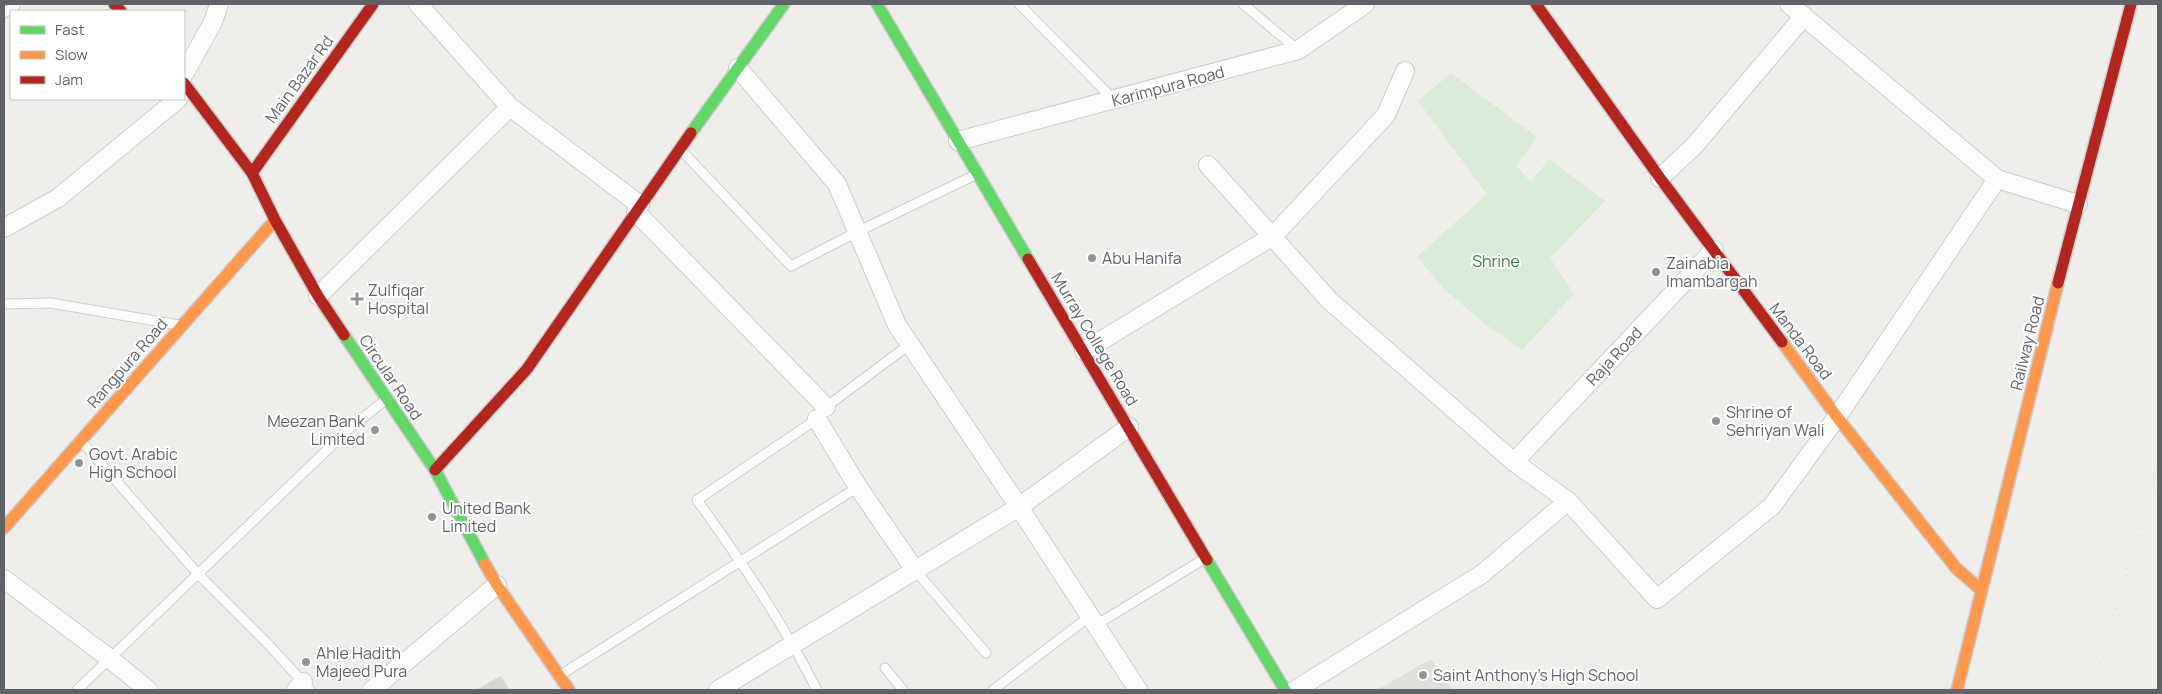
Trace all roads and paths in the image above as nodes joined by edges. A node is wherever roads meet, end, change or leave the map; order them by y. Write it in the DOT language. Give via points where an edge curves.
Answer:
graph roads {
  1 [pos="13,4"];
  2 [pos="219,4"];
  3 [pos="373,4"];
  4 [pos="418,4"];
  5 [pos="784,4"];
  6 [pos="877,4"];
  7 [pos="1019,4"];
  8 [pos="1243,4"];
  9 [pos="1365,4"];
  10 [pos="1536,4"];
  11 [pos="1789,4"];
  12 [pos="2122,4"];
  13 [pos="2131,4"];
  14 [pos="4,13"];
  15 [pos="1804,16"];
  16 [pos="1298,50"];
  17 [pos="738,68"];
  18 [pos="1405,71"];
  19 [pos="185,86"];
  20 [pos="185,89"];
  21 [pos="170,100"];
  22 [pos="1114,100"];
  23 [pos="510,107"];
  24 [pos="958,140"];
  25 [pos="680,149"];
  26 [pos="1208,165"];
  27 [pos="2075,172"];
  28 [pos="252,173"];
  29 [pos="978,174"];
  30 [pos="1660,178"];
  31 [pos="1997,179"];
  32 [pos="2068,205"];
  33 [pos="638,209"];
  34 [pos="275,220"];
  35 [pos="4,228"];
  36 [pos="857,232"];
  37 [pos="1273,236"];
  38 [pos="1714,250"];
  39 [pos="318,296"];
  40 [pos="4,304"];
  41 [pos="181,326"];
  42 [pos="910,344"];
  43 [pos="1084,351"];
  44 [pos="386,400"];
  45 [pos="821,413"];
  46 [pos="1837,417"];
  47 [pos="1129,428"];
  48 [pos="81,440"];
  49 [pos="1514,462"];
  50 [pos="435,470"];
  51 [pos="858,487"];
  52 [pos="1568,500"];
  53 [pos="1019,507"];
  54 [pos="4,527"];
  55 [pos="1206,558"];
  56 [pos="741,561"];
  57 [pos="915,570"];
  58 [pos="198,574"];
  59 [pos="4,579"];
  60 [pos="497,585"];
  61 [pos="1979,589"];
  62 [pos="1093,621"];
  63 [pos="794,644"];
  64 [pos="986,653"];
  65 [pos="109,658"];
  66 [pos="886,668"];
  67 [pos="560,675"];
  68 [pos="303,688"];
  69 [pos="77,690"];
  70 [pos="148,690"];
  71 [pos="372,690"];
  72 [pos="569,690"];
  73 [pos="718,690"];
  74 [pos="817,690"];
  75 [pos="903,690"];
  76 [pos="993,690"];
  77 [pos="1138,690"];
  78 [pos="1285,690"];
  79 [pos="1295,690"];
  80 [pos="1955,690"];
  1 -- 14 [label="lane" via="15,6"];
  2 -- 19 [label="street"];
  3 -- 28 [label="street, Main Bazar Rd"];
  4 -- 23 [label="street"];
  5 -- 17 [label="street"];
  6 -- 24 [label="street, Murray College Road"];
  7 -- 22 [label="lane"];
  8 -- 16 [label="lane"];
  9 -- 16 [label="street, Karimpura Road"];
  10 -- 30 [label="street, Manda Road"];
  11 -- 15 [label="street"];
  12 -- 27 [label="street"];
  13 -- 32 [label="street, Railway Road"];
  15 -- 30 [label="street" via="1695,145"];
  15 -- 31 [label="street"];
  16 -- 22 [label="street, Karimpura Road"];
  17 -- 25 [label="street"];
  17 -- 36 [label="street" via="837,184"];
  18 -- 37 [label="street" via="1386,115"];
  20 -- 28 [label="street, Circular Road"];
  21 -- 35 [label="street" via="58,198"];
  22 -- 24 [label="street, Karimpura Road"];
  23 -- 33 [label="street"];
  23 -- 39 [label="street"];
  24 -- 29 [label="street, Murray College Road"];
  25 -- 33 [label="street"];
  25 -- 36 [label="lane" via="791,266"];
  26 -- 37 [label="street"];
  28 -- 34 [label="street, Circular Road"];
  29 -- 36 [label="lane"];
  29 -- 43 [label="street, Murray College Road"];
  30 -- 38 [label="street, Manda Road"];
  31 -- 32 [label="street"];
  31 -- 46 [label="street"];
  32 -- 61 [label="street, Railway Road"];
  32 -- 61 [label="street"];
  33 -- 45 [label="street"];
  33 -- 50 [label="street" via="527,369"];
  34 -- 39 [label="street, Circular Road"];
  34 -- 41 [label="street, Rangpura Road"];
  36 -- 42 [label="street" via="897,325"];
  37 -- 43 [label="street"];
  37 -- 49 [label="street" via="1329,300"];
  38 -- 46 [label="street, Manda Road"];
  38 -- 49 [label="street, Raja Road"];
  39 -- 44 [label="street, Circular Road"];
  40 -- 41 [label="lane" via="51,303"];
  41 -- 48 [label="street, Rangpura Road"];
  42 -- 45 [label="lane"];
  42 -- 53 [label="street"];
  43 -- 47 [label="street, Murray College Road"];
  44 -- 50 [label="street, Circular Road"];
  44 -- 58 [label="lane" via="351,427"];
  45 -- 51 [label="street"];
  45 -- 56 [label="lane" via="697,500"];
  46 -- 52 [label="street" via="1772,506 1657,599"];
  46 -- 61 [label="street, Manda Road" via="1956,568"];
  47 -- 53 [label="street"];
  47 -- 55 [label="street, Murray College Road"];
  48 -- 54 [label="street, Rangpura Road"];
  48 -- 58 [label="lane"];
  49 -- 52 [label="street"];
  50 -- 60 [label="street, Circular Road"];
  51 -- 56 [label="lane"];
  51 -- 57 [label="street"];
  52 -- 79 [label="street" via="1482,574"];
  53 -- 57 [label="street"];
  53 -- 62 [label="street"];
  55 -- 62 [label="lane"];
  55 -- 78 [label="street, Murray College Road"];
  56 -- 63 [label="lane"];
  56 -- 67 [label="lane"];
  57 -- 63 [label="street"];
  57 -- 64 [label="lane"];
  58 -- 65 [label="lane"];
  58 -- 68 [label="lane" via="270,645"];
  59 -- 65 [label="street"];
  60 -- 67 [label="street, Circular Road"];
  60 -- 71 [label="street"];
  61 -- 80 [label="street, Railway Road"];
  62 -- 76 [label="lane"];
  62 -- 77 [label="street"];
  63 -- 73 [label="street"];
  63 -- 74 [label="lane"];
  65 -- 69 [label="lane"];
  65 -- 70 [label="street"];
  66 -- 75 [label="lane"];
  67 -- 72 [label="street, Circular Road"];
}
